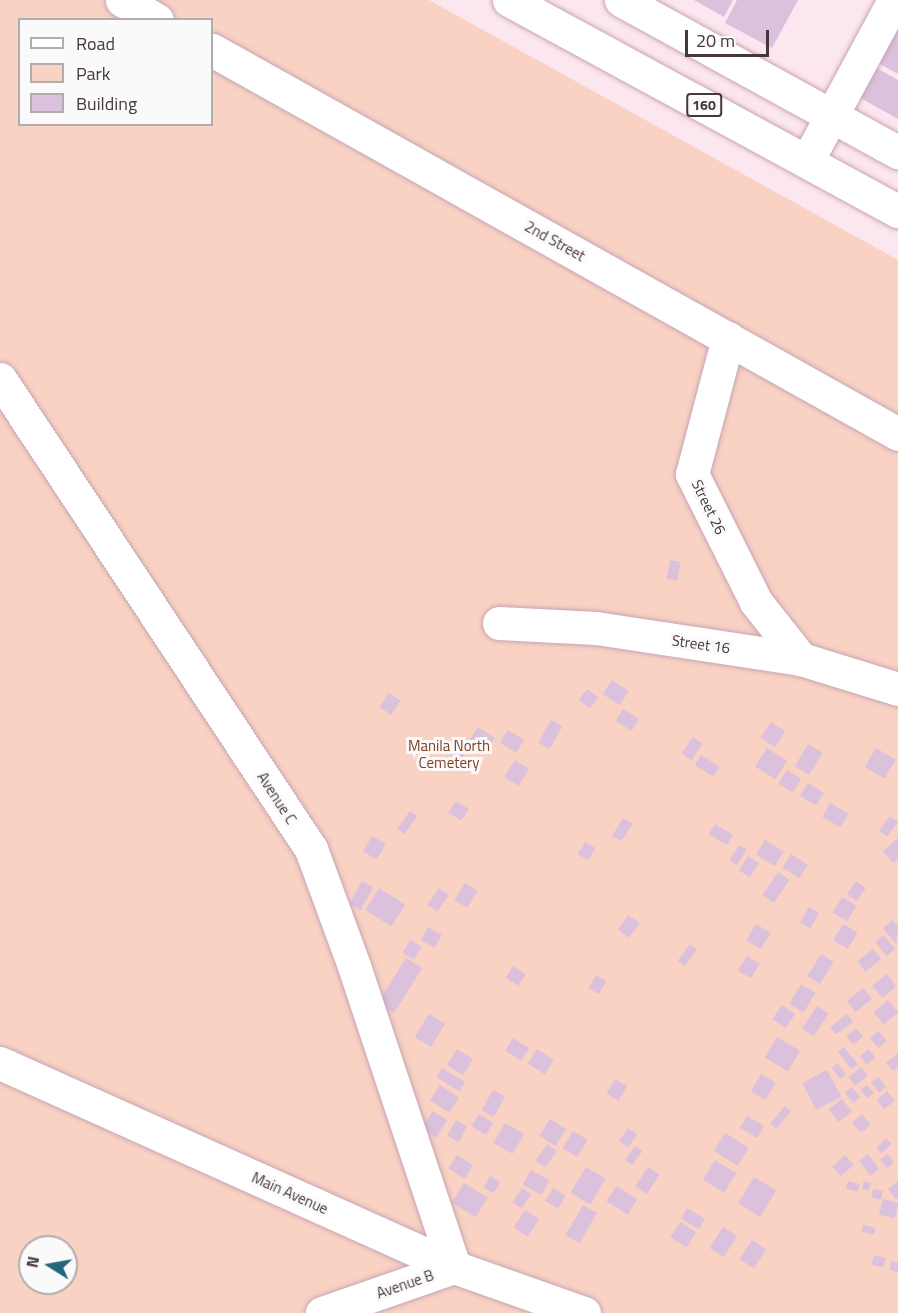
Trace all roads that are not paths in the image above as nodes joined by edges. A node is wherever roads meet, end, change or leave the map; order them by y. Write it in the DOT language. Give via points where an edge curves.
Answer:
graph roads {
  1 [pos="122,0"];
  2 [pos="509,0"];
  3 [pos="894,0"];
  4 [pos="625,1"];
  5 [pos="154,18"];
  6 [pos="213,51"];
  7 [pos="832,115"];
  8 [pos="898,152"];
  9 [pos="807,161"];
  10 [pos="898,212"];
  11 [pos="728,338"];
  12 [pos="0,379"];
  13 [pos="898,434"];
  14 [pos="499,623"];
  15 [pos="801,659"];
  16 [pos="898,689"];
  17 [pos="0,1063"];
  18 [pos="454,1267"];
  19 [pos="322,1313"];
  20 [pos="584,1313"];
  1 -- 5 [label="main road"];
  2 -- 9 [label="main road, 160"];
  3 -- 7 [label="main road"];
  4 -- 7 [label="main road"];
  6 -- 11 [label="main road, 2nd Street"];
  7 -- 8 [label="main road"];
  7 -- 9 [label="main road"];
  9 -- 10 [label="main road, 160"];
  11 -- 13 [label="main road, 2nd Street"];
  11 -- 15 [label="main road, Street 26" via="692,474 756,602"];
  12 -- 18 [label="main road, Avenue C" via="311,849"];
  14 -- 15 [label="main road, Street 16" via="596,628"];
  15 -- 16 [label="main road, Street 16"];
  17 -- 18 [label="main road, Main Avenue"];
  18 -- 19 [label="main road, Avenue B"];
  18 -- 20 [label="main road, Main Avenue"];
}
